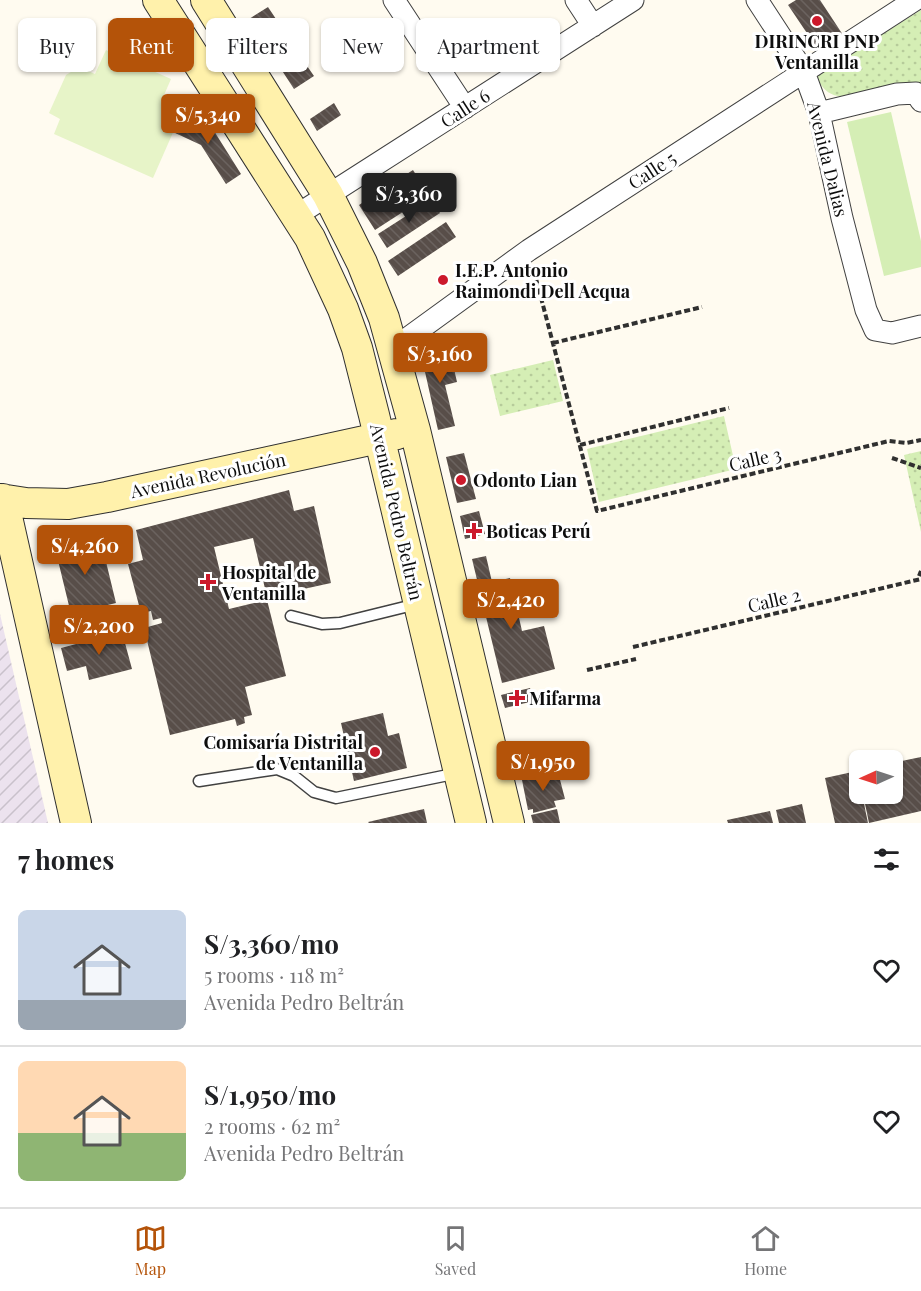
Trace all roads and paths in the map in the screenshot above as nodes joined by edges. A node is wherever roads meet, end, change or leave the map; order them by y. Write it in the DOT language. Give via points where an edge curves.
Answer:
graph roads {
  1 [pos="158,0"];
  2 [pos="206,0"];
  3 [pos="394,0"];
  4 [pos="576,0"];
  5 [pos="633,0"];
  6 [pos="757,0"];
  7 [pos="915,0"];
  8 [pos="593,26"];
  9 [pos="804,72"];
  10 [pos="921,101"];
  11 [pos="465,108"];
  12 [pos="819,113"];
  13 [pos="328,195"];
  14 [pos="297,215"];
  15 [pos="529,250"];
  16 [pos="702,307"];
  17 [pos="921,326"];
  18 [pos="553,343"];
  19 [pos="394,348"];
  20 [pos="729,408"];
  21 [pos="415,430"];
  22 [pos="379,438"];
  23 [pos="921,440"];
  24 [pos="579,445"];
  25 [pos="892,458"];
  26 [pos="921,468"];
  27 [pos="1,499"];
  28 [pos="920,576"];
  29 [pos="419,603"];
  30 [pos="291,616"];
  31 [pos="633,647"];
  32 [pos="636,659"];
  33 [pos="587,670"];
  34 [pos="459,773"];
  35 [pos="199,781"];
  36 [pos="76,823"];
  37 [pos="471,823"];
  38 [pos="509,823"];
  1 -- 14 [label="main road, Avenida Pedro Beltrán"];
  2 -- 13 [label="main road, Avenida Pedro Beltrán"];
  3 -- 11 [label="street"];
  4 -- 8 [label="street"];
  5 -- 8 [label="street, Calle 6"];
  6 -- 9 [label="street, Avenida Dalias"];
  7 -- 9 [label="street, Calle 5"];
  8 -- 11 [label="street, Calle 6"];
  9 -- 12 [label="street, Avenida Dalias"];
  9 -- 15 [label="street, Calle 5"];
  10 -- 12 [label="street" via="916,93 897,94"];
  11 -- 13 [label="street, Calle 6"];
  12 -- 17 [label="street, Avenida Dalias" via="845,230 875,330 892,333"];
  13 -- 14 [label="street, Calle 6"];
  13 -- 19 [label="main road, Avenida Pedro Beltrán" via="362,262"];
  14 -- 22 [label="main road, Avenida Pedro Beltrán" via="343,309 357,348"];
  15 -- 18 [label="path"];
  15 -- 19 [label="street, Calle 5"];
  16 -- 18 [label="path"];
  18 -- 24 [label="path"];
  19 -- 21 [label="main road, Avenida Pedro Beltrán"];
  20 -- 24 [label="path"];
  21 -- 22 [label="main road, Avenida Revolución"];
  21 -- 38 [label="main road, Avenida Pedro Beltrán"];
  22 -- 27 [label="main road, Avenida Revolución" via="78,502 43,504"];
  22 -- 29 [label="main road, Avenida Pedro Beltrán"];
  23 -- 24 [label="path, Calle 3" via="889,441 597,511"];
  25 -- 26 [label="path"];
  27 -- 36 [label="main road"];
  28 -- 31 [label="path, Calle 2"];
  29 -- 30 [label="lane" via="340,623 322,624"];
  29 -- 34 [label="main road, Avenida Pedro Beltrán"];
  32 -- 33 [label="path"];
  34 -- 35 [label="lane" via="336,798 314,792 294,776 277,769"];
  34 -- 37 [label="main road, Avenida Pedro Beltrán"];
}
